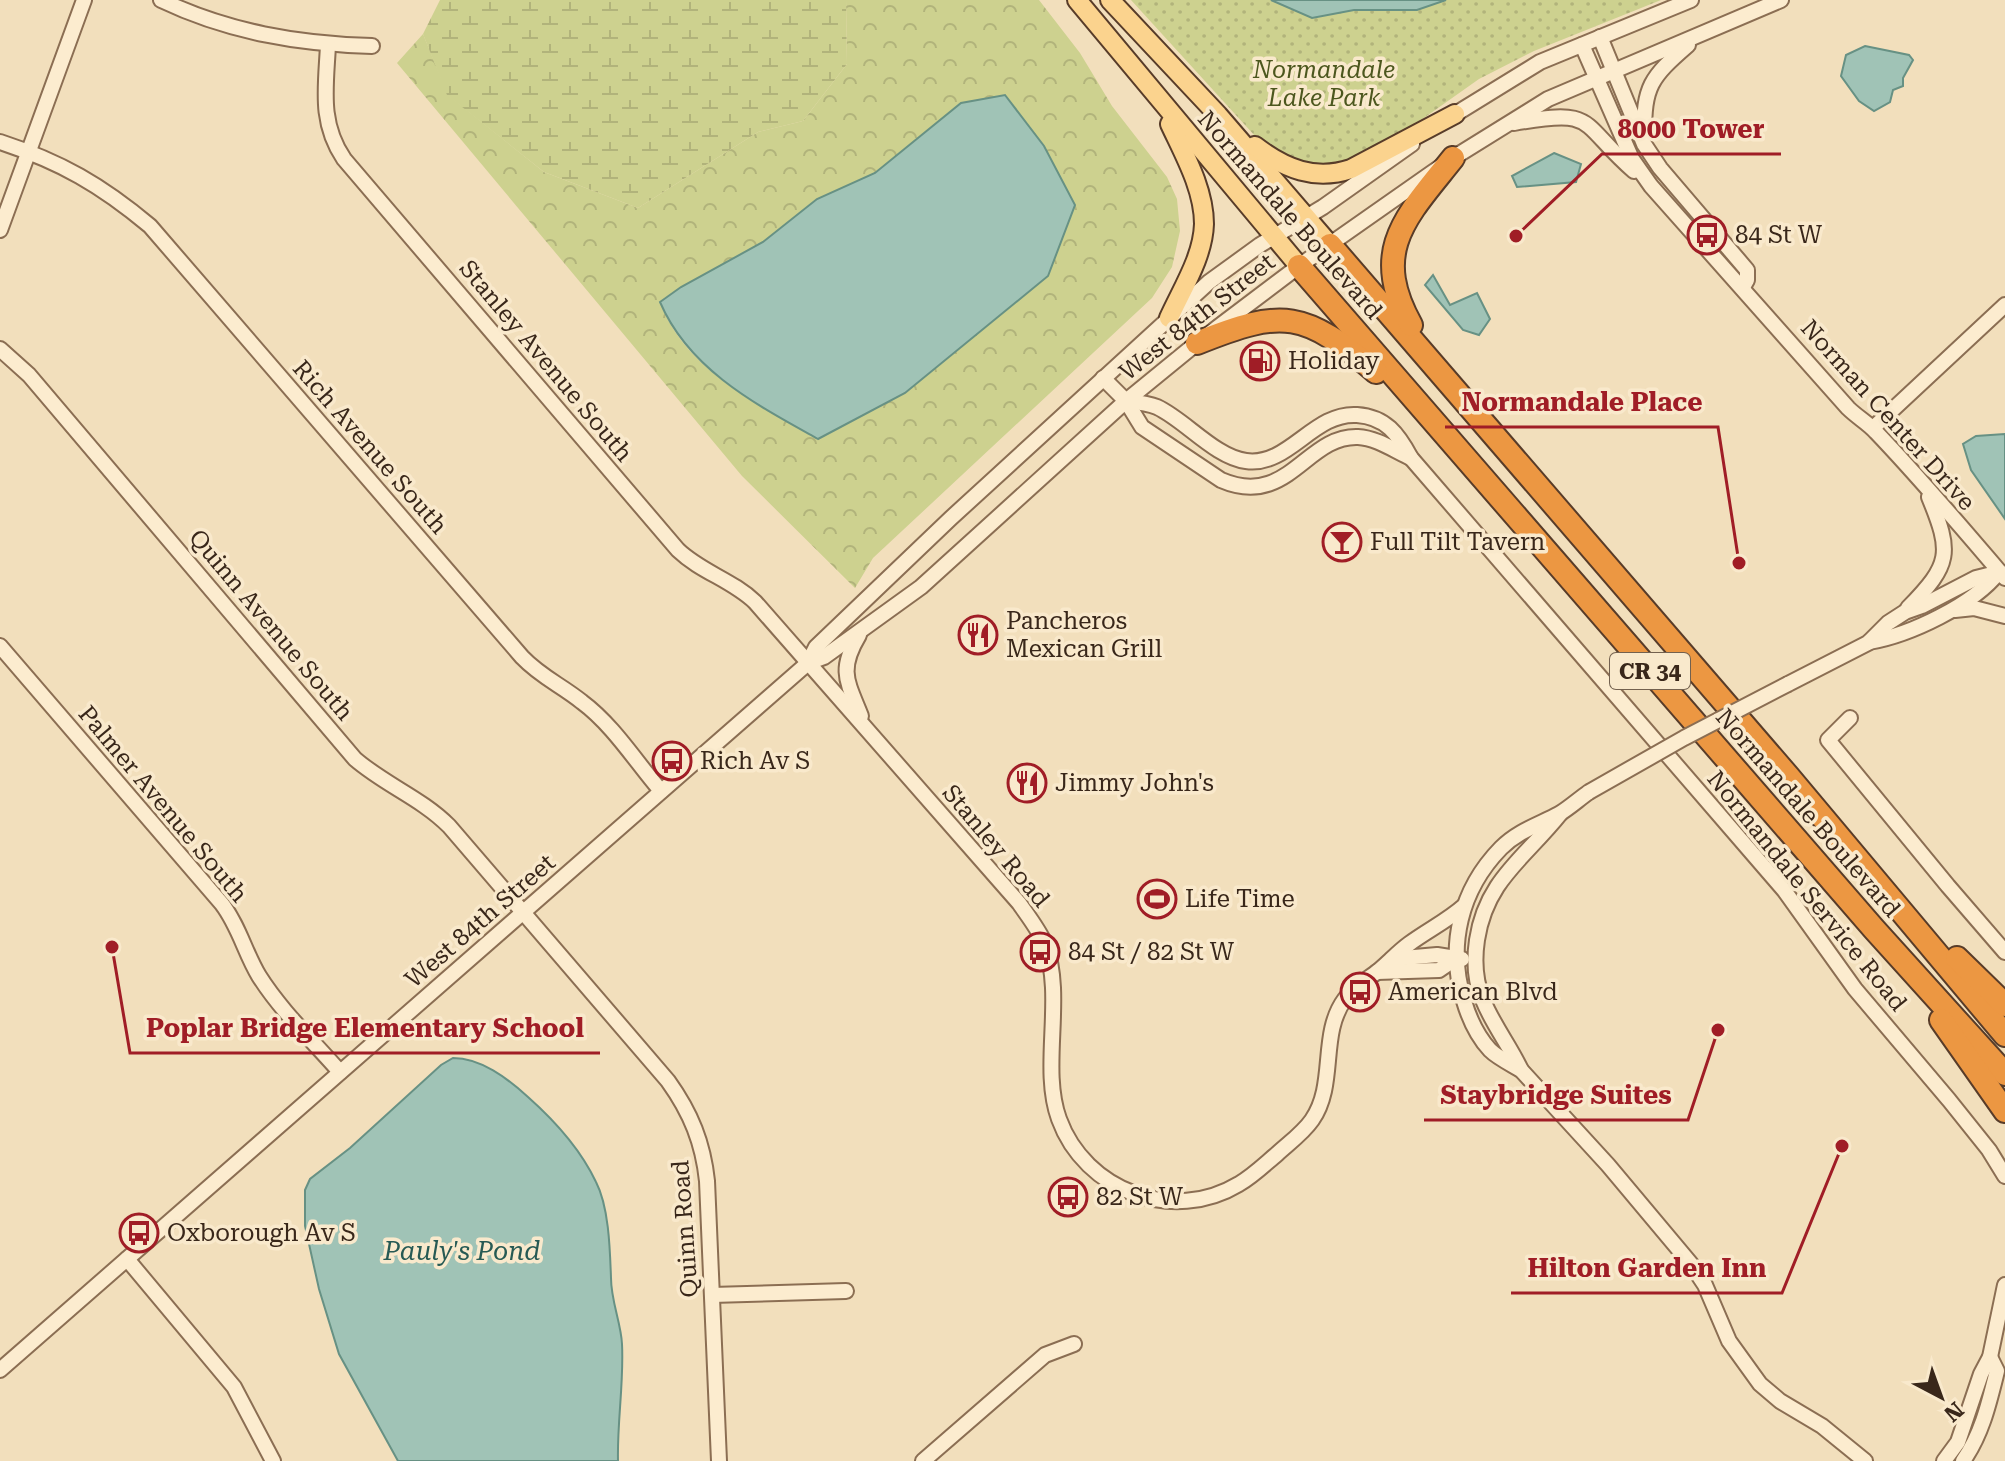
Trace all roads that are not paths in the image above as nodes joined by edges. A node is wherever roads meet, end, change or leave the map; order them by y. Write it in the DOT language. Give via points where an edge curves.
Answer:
graph roads {
  1 [pos="84,0"];
  2 [pos="161,0"];
  3 [pos="1077,0"];
  4 [pos="1110,0"];
  5 [pos="1691,0"];
  6 [pos="1781,0"];
  7 [pos="1699,36"];
  8 [pos="1600,37"];
  9 [pos="328,45"];
  10 [pos="1582,45"];
  11 [pos="372,46"];
  12 [pos="1613,71"];
  13 [pos="1597,77"];
  14 [pos="1160,103"];
  15 [pos="1455,114"];
  16 [pos="1218,115"];
  17 [pos="1502,126"];
  18 [pos="0,142"];
  19 [pos="1644,144"];
  20 [pos="29,152"];
  21 [pos="1453,158"];
  22 [pos="1651,186"];
  23 [pos="1307,217"];
  24 [pos="0,230"];
  25 [pos="1273,237"];
  26 [pos="1330,245"];
  27 [pos="1299,266"];
  28 [pos="1743,287"];
  29 [pos="2005,305"];
  30 [pos="1169,318"];
  31 [pos="1197,343"];
  32 [pos="0,349"];
  33 [pos="1432,364"];
  34 [pos="1103,378"];
  35 [pos="1126,401"];
  36 [pos="1426,414"];
  37 [pos="1873,428"];
  38 [pos="1411,458"];
  39 [pos="1923,483"];
  40 [pos="2002,575"];
  41 [pos="1946,611"];
  42 [pos="1905,612"];
  43 [pos="2005,616"];
  44 [pos="861,631"];
  45 [pos="1868,643"];
  46 [pos="0,646"];
  47 [pos="808,663"];
  48 [pos="1850,718"];
  49 [pos="866,728"];
  50 [pos="661,791"];
  51 [pos="1561,812"];
  52 [pos="1838,838"];
  53 [pos="1464,906"];
  54 [pos="523,912"];
  55 [pos="1874,929"];
  56 [pos="2005,952"];
  57 [pos="1455,959"];
  58 [pos="1474,959"];
  59 [pos="1389,960"];
  60 [pos="1377,972"];
  61 [pos="2005,1005"];
  62 [pos="2005,1035"];
  63 [pos="1521,1070"];
  64 [pos="340,1072"];
  65 [pos="2005,1074"];
  66 [pos="2005,1111"];
  67 [pos="2005,1176"];
  68 [pos="127,1259"];
  69 [pos="2005,1285"];
  70 [pos="846,1291"];
  71 [pos="712,1295"];
  72 [pos="1074,1344"];
  73 [pos="1990,1357"];
  74 [pos="0,1370"];
  75 [pos="273,1461"];
  76 [pos="719,1461"];
  77 [pos="923,1461"];
  78 [pos="1865,1461"];
  79 [pos="1944,1461"];
  80 [pos="1963,1461"];
  1 -- 20 [label="street"];
  2 -- 9 [label="street" via="253,33"];
  3 -- 14 [label="main road, Normandale Boulevard / CR 34"];
  4 -- 16 [label="main road, Normandale Boulevard / CR 34"];
  5 -- 8 [label="street, West 84th Street"];
  6 -- 7 [label="street, West 84th Street"];
  7 -- 12 [label="street, West 84th Street"];
  7 -- 19 [label="street" via="1666,64 1648,89"];
  8 -- 10 [label="street, West 84th Street"];
  8 -- 12 [label="street, Norman Center Drive"];
  9 -- 11 [label="street"];
  9 -- 47 [label="street, Stanley Avenue South" via="327,122 344,159 678,550 701,569 744,591"];
  10 -- 13 [label="street, Norman Center Drive"];
  10 -- 15 [label="street, West 84th Street" via="1540,62"];
  12 -- 13 [label="street, West 84th Street"];
  12 -- 19 [label="street, Norman Center Drive"];
  13 -- 17 [label="street, West 84th Street"];
  13 -- 22 [label="street, Norman Center Drive" via="1632,159"];
  14 -- 25 [label="main road, Normandale Boulevard / CR 34"];
  14 -- 30 [label="main road" via="1197,185 1204,223 1195,262"];
  15 -- 16 [label="main road" via="1351,169 1325,175 1273,160"];
  15 -- 23 [label="street, West 84th Street"];
  16 -- 23 [label="main road, Normandale Boulevard / CR 34"];
  17 -- 21 [label="street, West 84th Street"];
  17 -- 22 [label="street" via="1561,115 1579,119"];
  18 -- 20 [label="street, Rich Avenue South"];
  19 -- 28 [label="street, Norman Center Drive" via="1747,270"];
  20 -- 24 [label="street"];
  20 -- 50 [label="street, Rich Avenue South" via="91,181 150,226 522,657 601,719"];
  21 -- 26 [label="street, West 84th Street"];
  21 -- 33 [label="highway" via="1409,213 1391,263 1399,303"];
  22 -- 28 [label="street, Norman Center Drive"];
  23 -- 25 [label="street, West 84th Street"];
  23 -- 26 [label="main road, Normandale Boulevard / CR 34"];
  25 -- 27 [label="main road, Normandale Boulevard / CR 34"];
  25 -- 30 [label="street, West 84th Street"];
  26 -- 27 [label="street, West 84th Street"];
  26 -- 33 [label="highway, Normandale Boulevard / CR 34"];
  27 -- 31 [label="street, West 84th Street"];
  27 -- 36 [label="highway, Normandale Boulevard / CR 34"];
  28 -- 37 [label="street, Norman Center Drive" via="1848,408"];
  29 -- 37 [label="street"];
  30 -- 34 [label="street, West 84th Street"];
  31 -- 35 [label="street, West 84th Street"];
  31 -- 36 [label="highway" via="1270,320 1318,328"];
  32 -- 54 [label="street, Quinn Avenue South" via="29,375 355,759 435,812"];
  33 -- 52 [label="highway, Normandale Boulevard / CR 34"];
  34 -- 35 [label="street"];
  34 -- 47 [label="street, West 84th Street" via="816,647"];
  35 -- 38 [label="street, Normandale Service Road" via="1142,427 1233,485 1276,481 1345,438 1372,439"];
  35 -- 38 [label="street, Normandale Service Road" via="1156,406 1215,447 1248,462 1276,455 1316,426 1348,414 1383,421 1398,434"];
  35 -- 44 [label="street, West 84th Street" via="972,544"];
  36 -- 55 [label="highway, Normandale Boulevard / CR 34"];
  37 -- 39 [label="street, Norman Center Drive"];
  38 -- 67 [label="street, Normandale Service Road" via="1784,890 1855,989 1958,1111"];
  39 -- 40 [label="street, Norman Center Drive"];
  39 -- 42 [label="street" via="1942,528 1945,554 1931,585"];
  40 -- 41 [label="street"];
  40 -- 42 [label="street" via="1976,578"];
  41 -- 43 [label="street" via="1974,608"];
  41 -- 45 [label="street" via="1897,637"];
  42 -- 45 [label="street"];
  44 -- 47 [label="street, West 84th Street"];
  44 -- 49 [label="street" via="844,670"];
  45 -- 51 [label="street, bridge" via="1684,738"];
  46 -- 64 [label="street, Palmer Avenue South" via="222,904 269,990"];
  47 -- 49 [label="street, Stanley Road"];
  47 -- 50 [label="street, West 84th Street"];
  48 -- 56 [label="street" via="1828,740"];
  49 -- 60 [label="street, Stanley Road" via="1019,903 1040,935 1052,981 1058,1117 1093,1169 1120,1188 1151,1200 1194,1201 1238,1185 1303,1131 1325,1090 1331,1039 1343,1002 1357,984"];
  50 -- 54 [label="street, West 84th Street"];
  51 -- 53 [label="street" via="1519,832 1500,850"];
  51 -- 58 [label="street" via="1489,896"];
  52 -- 61 [label="highway"];
  52 -- 62 [label="highway, Normandale Boulevard / CR 34"];
  53 -- 57 [label="street"];
  53 -- 59 [label="street"];
  54 -- 64 [label="street, West 84th Street"];
  54 -- 71 [label="street, Quinn Road" via="684,1103 704,1154"];
  55 -- 65 [label="highway, Normandale Boulevard / CR 34"];
  55 -- 66 [label="highway"];
  57 -- 58 [label="street"];
  57 -- 59 [label="street" via="1437,955"];
  57 -- 60 [label="street" via="1439,970"];
  57 -- 63 [label="street" via="1477,1033 1491,1051"];
  58 -- 63 [label="street" via="1482,999"];
  59 -- 60 [label="street"];
  63 -- 78 [label="street" via="1691,1264 1729,1341 1760,1384"];
  64 -- 68 [label="street, West 84th Street"];
  68 -- 74 [label="street, West 84th Street"];
  68 -- 75 [label="street" via="234,1387"];
  69 -- 73 [label="street"];
  70 -- 71 [label="street"];
  71 -- 76 [label="street, Quinn Road"];
  72 -- 77 [label="street" via="1045,1355"];
  73 -- 79 [label="street" via="1958,1442"];
  73 -- 80 [label="street" via="1997,1371 1984,1422"];
}
